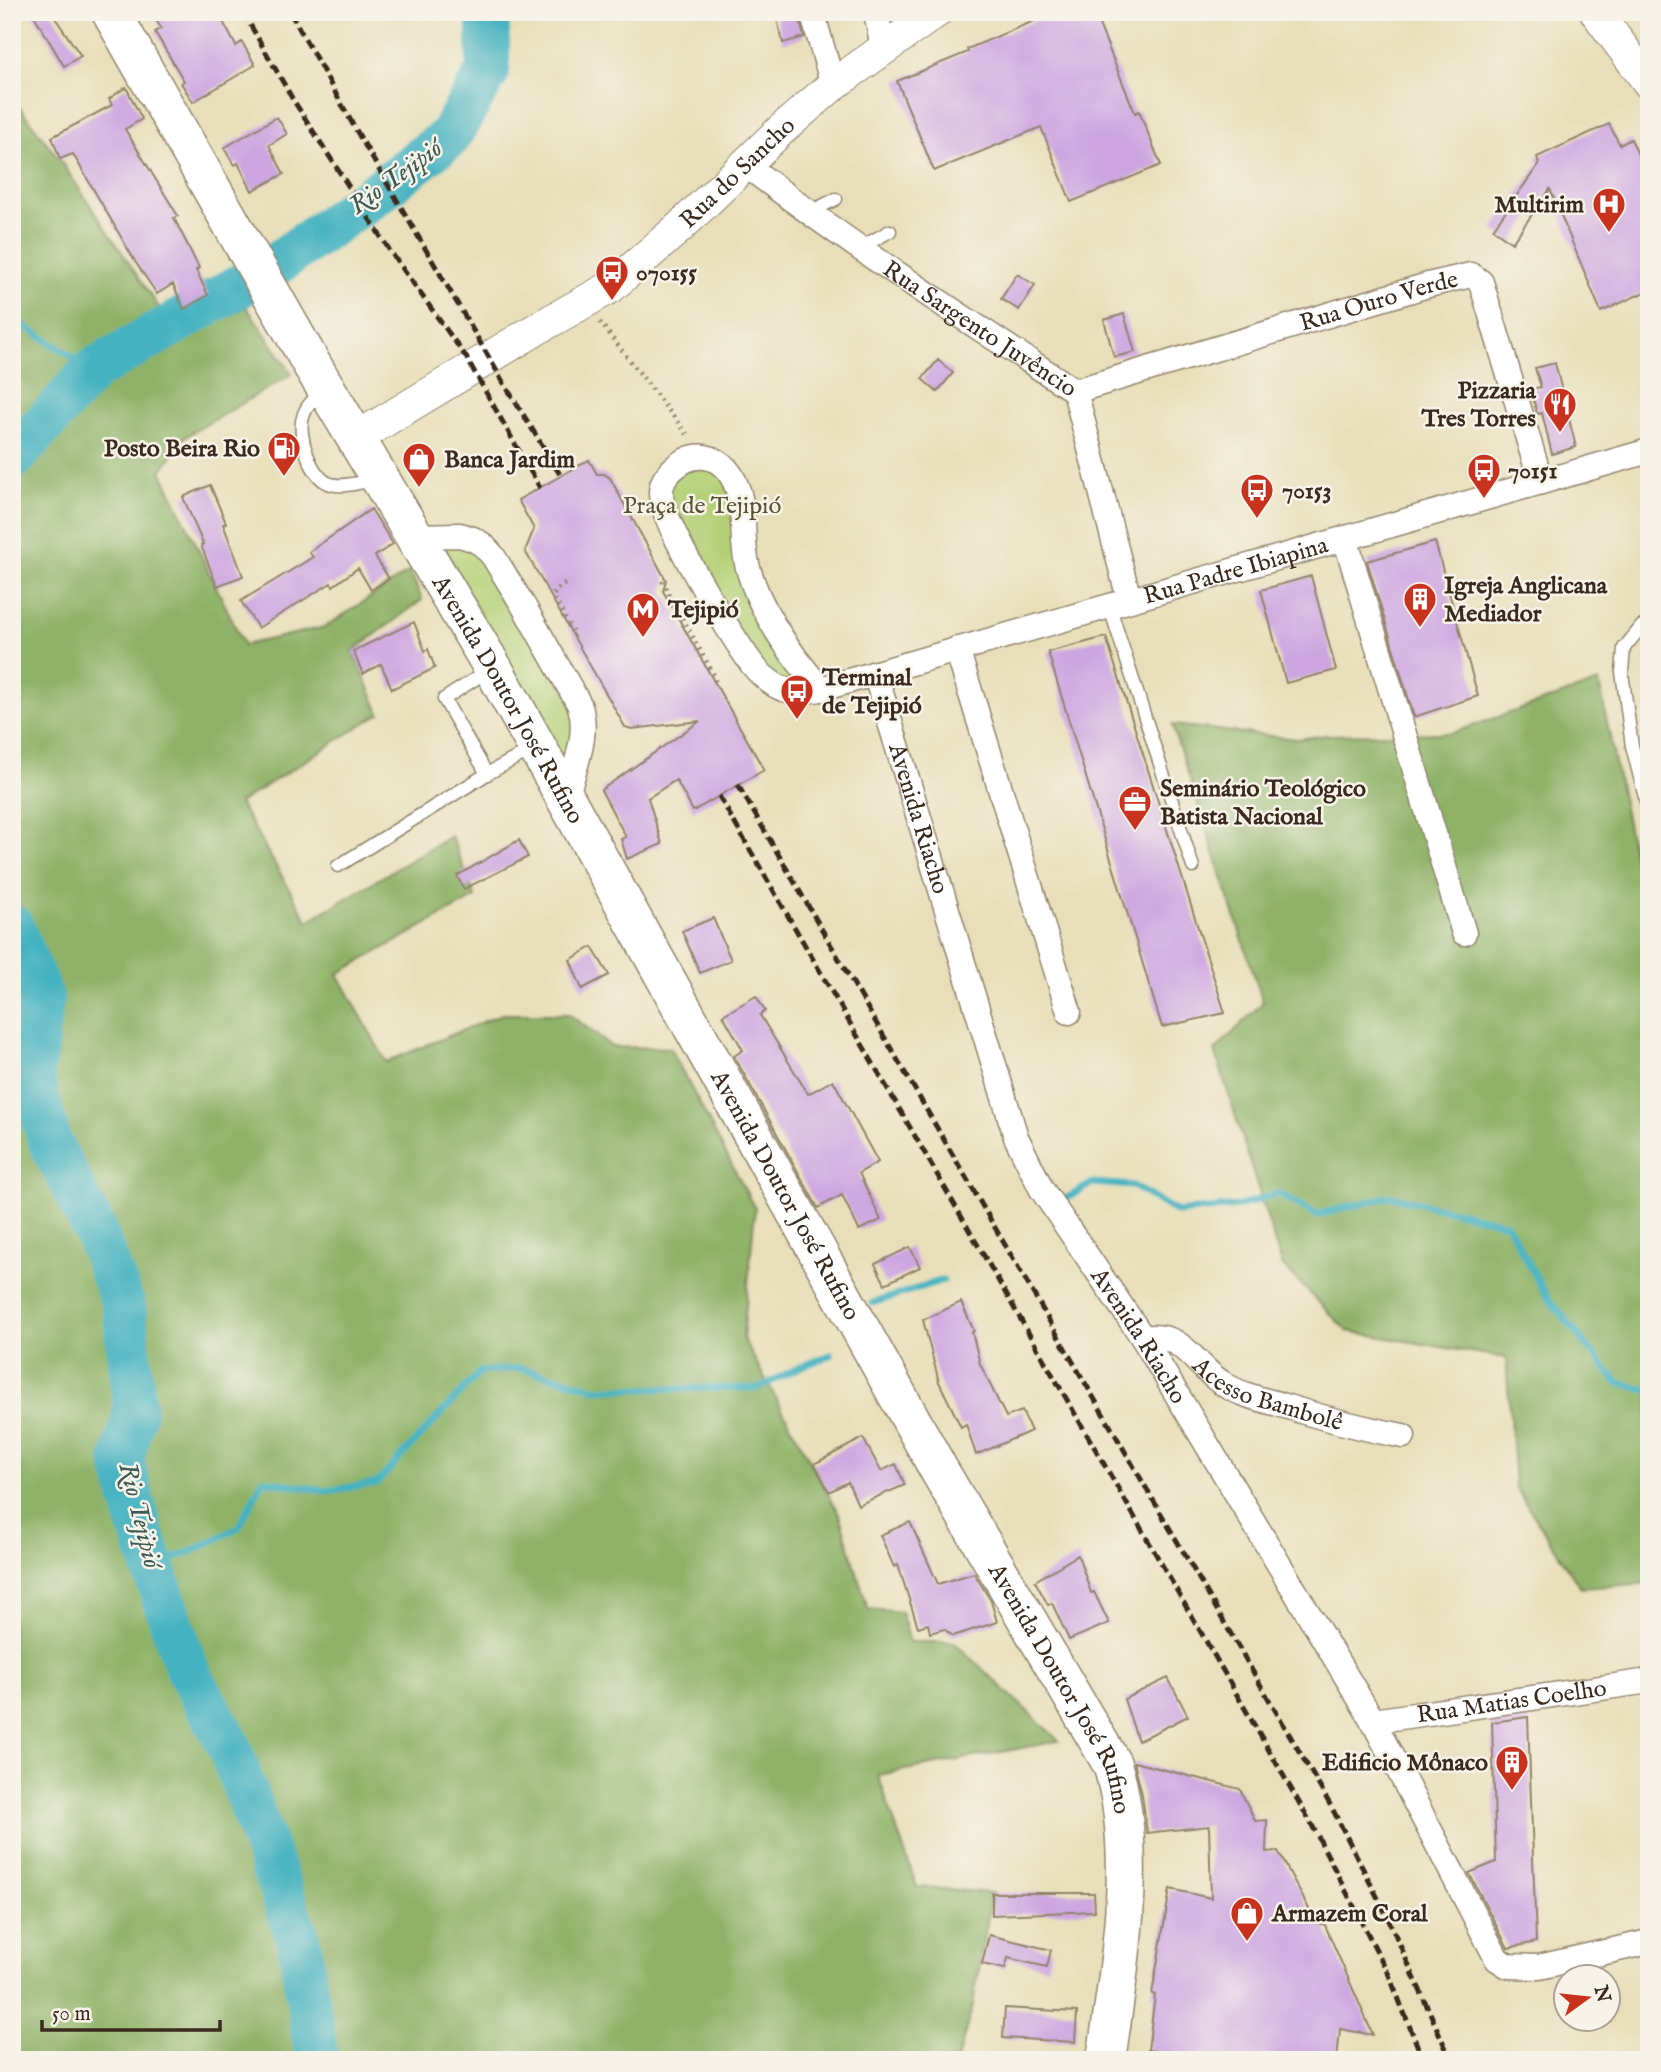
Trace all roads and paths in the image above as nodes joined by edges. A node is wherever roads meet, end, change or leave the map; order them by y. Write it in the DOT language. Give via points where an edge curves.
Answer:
graph roads {
  1 [pos="111,12"];
  2 [pos="812,12"];
  3 [pos="876,12"];
  4 [pos="936,12"];
  5 [pos="1596,12"];
  6 [pos="883,48"];
  7 [pos="1649,83"];
  8 [pos="833,85"];
  9 [pos="745,164"];
  10 [pos="836,199"];
  11 [pos="807,213"];
  12 [pos="890,231"];
  13 [pos="858,249"];
  14 [pos="584,302"];
  15 [pos="320,377"];
  16 [pos="1075,391"];
  17 [pos="356,438"];
  18 [pos="1649,451"];
  19 [pos="704,456"];
  20 [pos="381,479"];
  21 [pos="1541,482"];
  22 [pos="413,536"];
  23 [pos="1345,538"];
  24 [pos="662,581"];
  25 [pos="565,584"];
  26 [pos="1119,602"];
  27 [pos="1649,624"];
  28 [pos="572,631"];
  29 [pos="957,649"];
  30 [pos="494,668"];
  31 [pos="875,673"];
  32 [pos="716,686"];
  33 [pos="821,689"];
  34 [pos="537,747"];
  35 [pos="486,774"];
  36 [pos="566,798"];
  37 [pos="1649,813"];
  38 [pos="338,866"];
  39 [pos="1193,867"];
  40 [pos="1464,933"];
  41 [pos="1069,1012"];
  42 [pos="1143,1338"];
  43 [pos="1403,1436"];
  44 [pos="1649,1681"];
  45 [pos="1373,1721"];
  46 [pos="1649,1942"];
  47 [pos="1106,2060"];
  1 -- 15 [label="main road, Avenida Doutor José Rufino"];
  2 -- 8 [label="street"];
  3 -- 6 [label="street"];
  4 -- 6 [label="street, Rua do Sancho"];
  5 -- 7 [label="street"];
  6 -- 8 [label="street, Rua do Sancho"];
  8 -- 9 [label="street, Rua do Sancho"];
  9 -- 11 [label="street, Rua Sargento Juvêncio"];
  9 -- 14 [label="street, Rua do Sancho" via="635,268"];
  10 -- 11 [label="lane"];
  11 -- 13 [label="street, Rua Sargento Juvêncio"];
  12 -- 13 [label="lane"];
  13 -- 16 [label="street, Rua Sargento Juvêncio"];
  14 -- 17 [label="street, Rua do Sancho"];
  14 -- 19 [label="path"];
  15 -- 17 [label="main road, Avenida Doutor José Rufino"];
  15 -- 20 [label="lane" via="300,429 318,475 332,485"];
  16 -- 21 [label="street, Rua Ouro Verde" via="1471,275 1481,282"];
  16 -- 26 [label="street, Rua Sargento Juvêncio"];
  17 -- 20 [label="main road, Avenida Doutor José Rufino"];
  18 -- 21 [label="street, Rua Padre Ibiapina"];
  19 -- 33 [label="street" via="729,472 743,510 747,567 761,602 797,662"];
  19 -- 33 [label="street, Rua Padre Ibiapina" via="687,460 664,478 661,492 667,519 753,666 790,692"];
  20 -- 22 [label="main road, Avenida Doutor José Rufino"];
  21 -- 23 [label="street, Rua Padre Ibiapina"];
  22 -- 30 [label="main road, Avenida Doutor José Rufino"];
  22 -- 36 [label="street" via="460,535 483,545 523,605 583,715"];
  23 -- 26 [label="street, Rua Padre Ibiapina"];
  23 -- 40 [label="street"];
  24 -- 32 [label="path"];
  25 -- 28 [label="path" via="554,596"];
  26 -- 29 [label="street, Rua Padre Ibiapina"];
  26 -- 39 [label="lane"];
  27 -- 37 [label="lane" via="1624,648 1622,672 1632,746"];
  29 -- 31 [label="street, Rua Padre Ibiapina"];
  29 -- 41 [label="street"];
  30 -- 34 [label="main road, Avenida Doutor José Rufino"];
  30 -- 35 [label="lane" via="444,699"];
  31 -- 33 [label="street, Rua Padre Ibiapina"];
  31 -- 42 [label="street, Avenida Riacho" via="1016,1137 1042,1190"];
  34 -- 35 [label="lane"];
  34 -- 36 [label="main road, Avenida Doutor José Rufino"];
  35 -- 38 [label="lane"];
  36 -- 47 [label="main road, Avenida Doutor José Rufino" via="932,1458 1112,1764 1123,1807 1125,1877 1121,1954"];
  42 -- 43 [label="street, Acesso Bambolê" via="1176,1341 1224,1384 1244,1393 1353,1427"];
  42 -- 45 [label="street, Avenida Riacho"];
  44 -- 45 [label="street, Rua Matias Coelho"];
  45 -- 46 [label="street, Avenida Riacho" via="1497,1959 1508,1966 1539,1967"];
}
